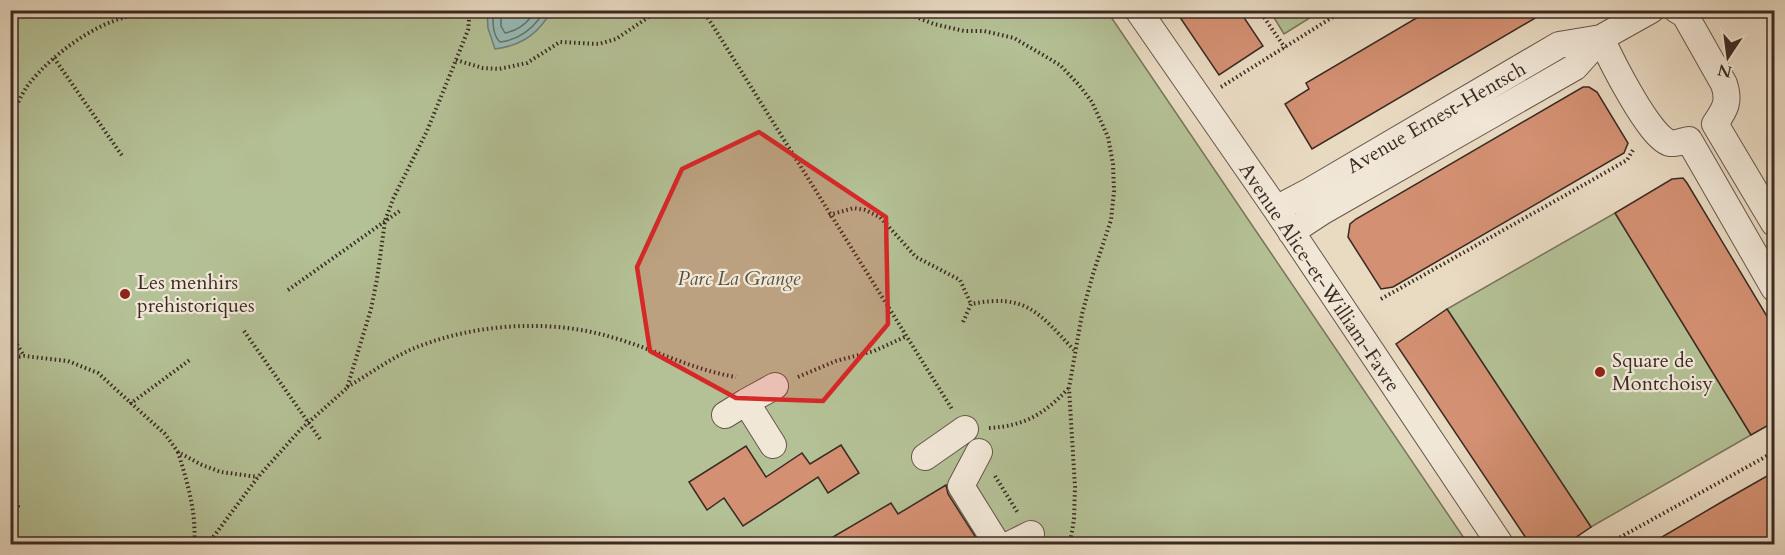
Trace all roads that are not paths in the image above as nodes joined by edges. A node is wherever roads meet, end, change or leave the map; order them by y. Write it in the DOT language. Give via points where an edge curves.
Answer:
graph roads {
  1 [pos="1138,10"];
  2 [pos="1651,10"];
  3 [pos="1677,10"];
  4 [pos="1601,38"];
  5 [pos="1715,124"];
  6 [pos="1689,140"];
  7 [pos="1276,209"];
  8 [pos="1774,223"];
  9 [pos="1291,232"];
  10 [pos="1774,288"];
  11 [pos="775,386"];
  12 [pos="965,429"];
  13 [pos="773,445"];
  14 [pos="979,452"];
  15 [pos="926,457"];
  16 [pos="998,544"];
  17 [pos="1500,544"];
  1 -- 7 [label="street, Avenue Alice-et-William-Favre"];
  2 -- 4 [label="street, Avenue Ernest-Hentsch"];
  3 -- 5 [label="street" via="1685,15 1728,96 1726,109"];
  4 -- 6 [label="street" via="1655,134 1670,143"];
  4 -- 7 [label="street, Avenue Ernest-Hentsch" via="1559,45"];
  4 -- 9 [label="street, Avenue Ernest-Hentsch" via="1575,67"];
  5 -- 6 [label="street"];
  5 -- 8 [label="street"];
  6 -- 10 [label="street"];
  7 -- 9 [label="street, Avenue Alice-et-William-Favre"];
  9 -- 17 [label="street, Avenue Alice-et-William-Favre"];
  11 -- 13 [label="street" via="735,409"];
  12 -- 15 [label="street"];
  14 -- 16 [label="street" via="961,486"];
}
